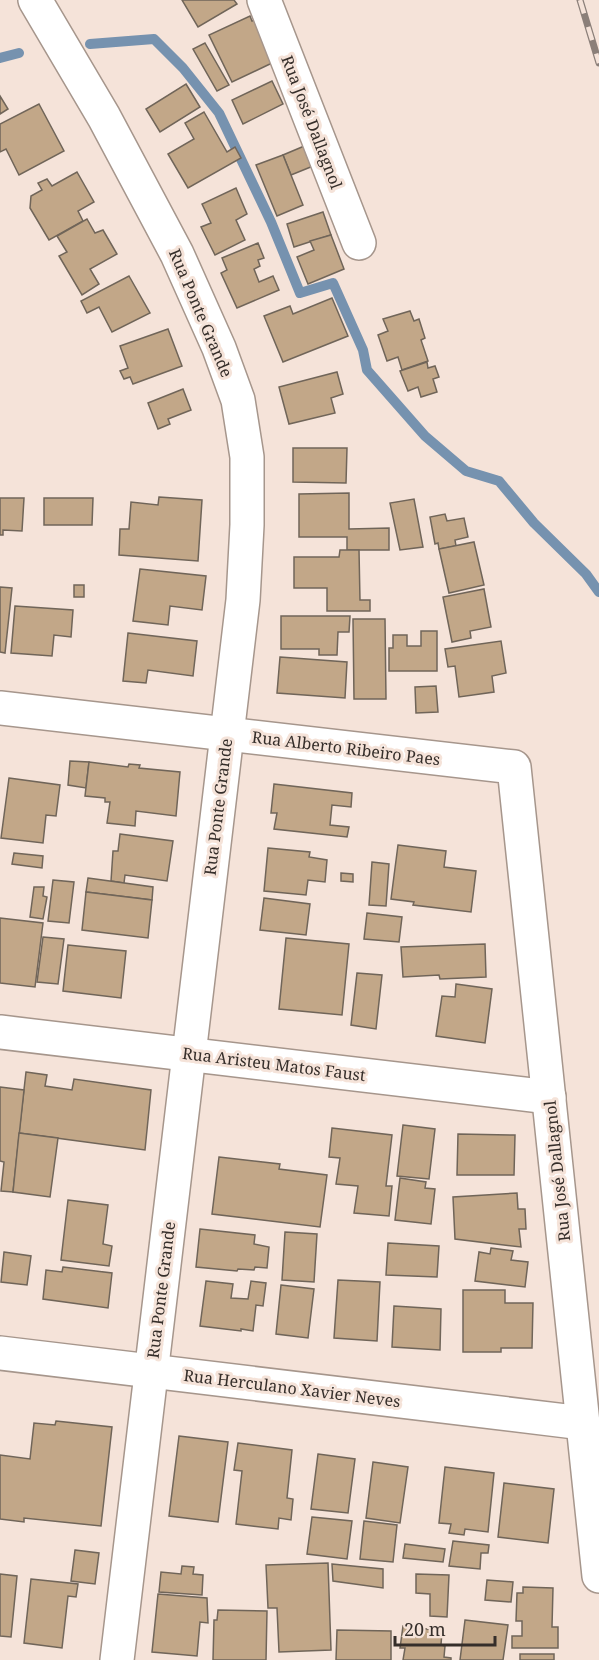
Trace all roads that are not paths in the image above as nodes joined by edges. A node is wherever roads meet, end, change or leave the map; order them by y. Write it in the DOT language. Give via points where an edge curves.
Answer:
graph roads {
  1 [pos="34,0"];
  2 [pos="264,0"];
  3 [pos="359,243"];
  4 [pos="0,708"];
  5 [pos="227,734"];
  6 [pos="514,767"];
  7 [pos="0,1032"];
  8 [pos="189,1054"];
  9 [pos="549,1097"];
  10 [pos="0,1353"];
  11 [pos="152,1371"];
  12 [pos="583,1423"];
  13 [pos="599,1576"];
  14 [pos="117,1660"];
  1 -- 5 [label="street, Rua Ponte Grande" via="104,117 177,254 219,348 237,400 248,457 248,525"];
  2 -- 3 [label="street, Rua José Dallagnol"];
  4 -- 5 [label="street, Rua Alberto Ribeiro Paes"];
  5 -- 6 [label="street, Rua Alberto Ribeiro Paes"];
  5 -- 8 [label="street, Rua Ponte Grande"];
  6 -- 9 [label="street, Rua José Dallagnol"];
  7 -- 8 [label="street, Rua Aristeu Matos Faust"];
  8 -- 9 [label="street, Rua Aristeu Matos Faust"];
  8 -- 11 [label="street, Rua Ponte Grande"];
  9 -- 12 [label="street, Rua José Dallagnol"];
  10 -- 11 [label="street, Rua Herculano Xavier Neves"];
  11 -- 12 [label="street, Rua Herculano Xavier Neves"];
  11 -- 14 [label="street, Rua Ponte Grande"];
  12 -- 13 [label="street, Rua José Dallagnol"];
}
